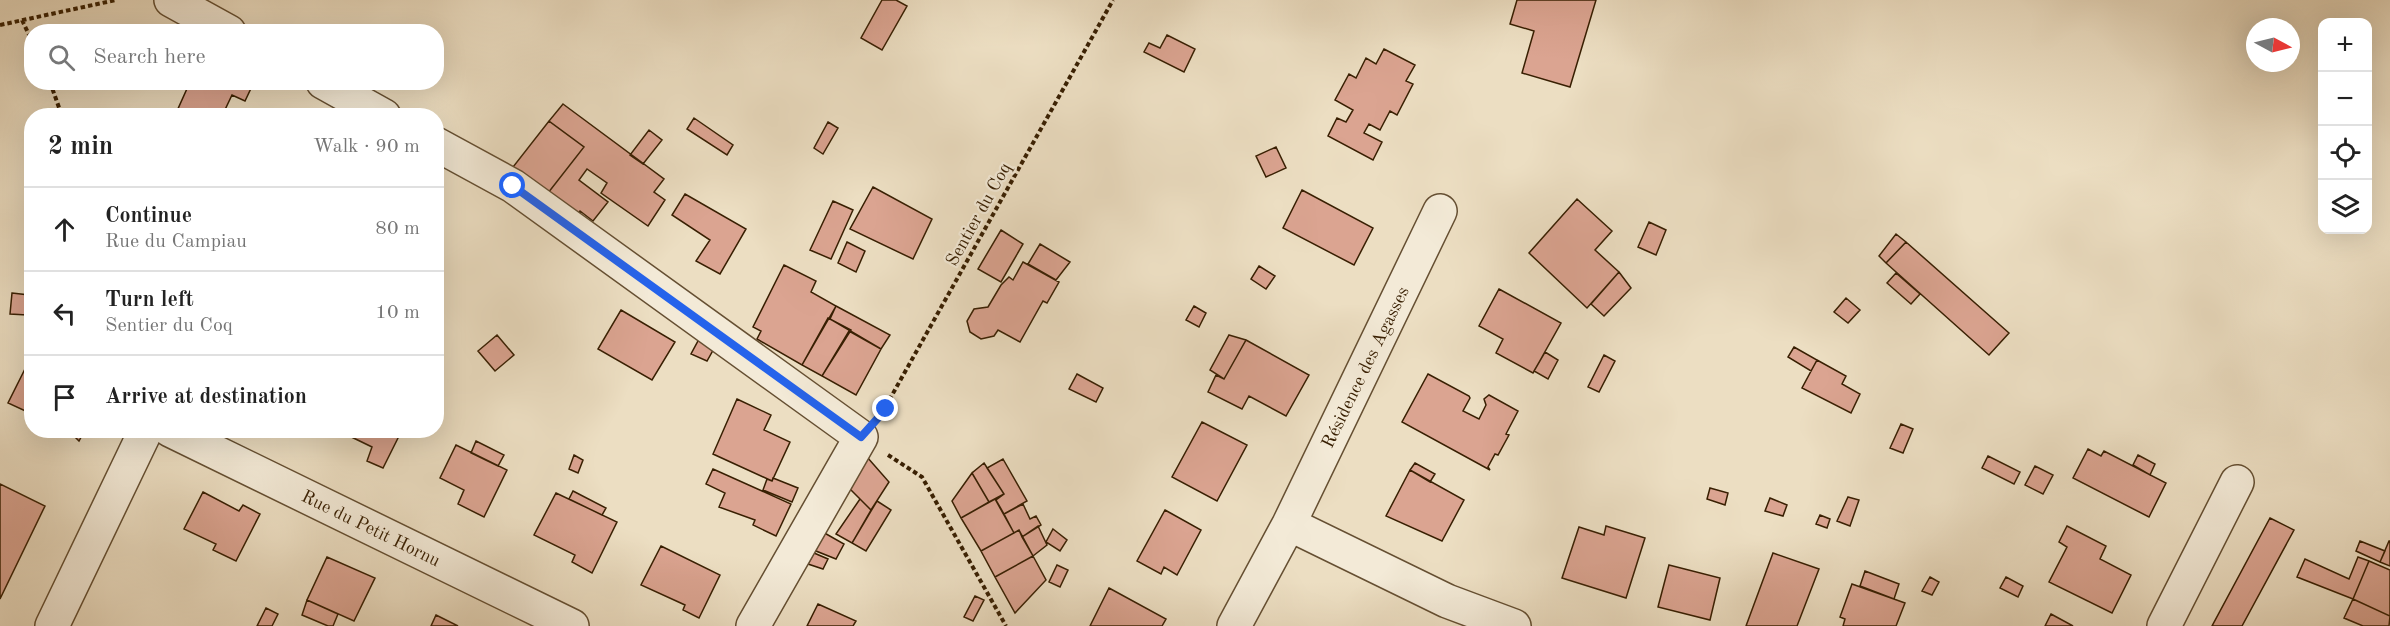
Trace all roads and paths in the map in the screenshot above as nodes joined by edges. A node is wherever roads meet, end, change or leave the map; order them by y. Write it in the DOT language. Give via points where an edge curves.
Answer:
graph roads {
  1 [pos="116,0"];
  2 [pos="171,0"];
  3 [pos="1113,0"];
  4 [pos="22,20"];
  5 [pos="24,24"];
  6 [pos="214,24"];
  7 [pos="0,25"];
  8 [pos="53,90"];
  9 [pos="338,90"];
  10 [pos="59,108"];
  11 [pos="370,108"];
  12 [pos="444,148"];
  13 [pos="1440,211"];
  14 [pos="861,437"];
  15 [pos="142,438"];
  16 [pos="186,438"];
  17 [pos="2237,482"];
  18 [pos="1289,524"];
  19 [pos="52,626"];
  20 [pos="572,626"];
  21 [pos="753,626"];
  22 [pos="1006,626"];
  23 [pos="1234,626"];
  24 [pos="1514,626"];
  25 [pos="2164,626"];
  1 -- 4 [label="path"];
  2 -- 6 [label="street"];
  3 -- 14 [label="path, Sentier du Coq" via="886,409"];
  4 -- 5 [label="path"];
  4 -- 7 [label="path"];
  8 -- 10 [label="path"];
  9 -- 11 [label="street"];
  12 -- 14 [label="street" via="513,186"];
  13 -- 18 [label="street, Résidence des Agasses"];
  14 -- 21 [label="street"];
  14 -- 22 [label="path" via="922,477"];
  15 -- 19 [label="street"];
  16 -- 20 [label="street, Rue du Petit Hornu"];
  17 -- 25 [label="street"];
  18 -- 23 [label="street, Résidence des Agasses"];
  18 -- 24 [label="street" via="1448,601"];
}
